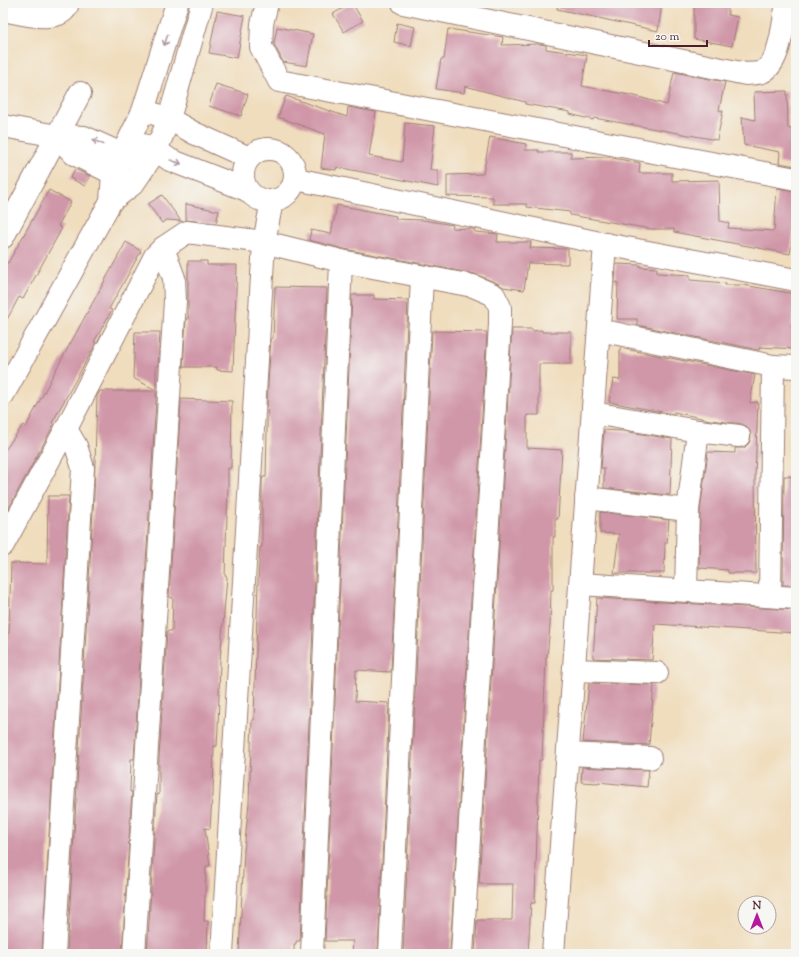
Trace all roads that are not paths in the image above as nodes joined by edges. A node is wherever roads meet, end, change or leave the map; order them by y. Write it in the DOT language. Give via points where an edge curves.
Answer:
graph roads {
  1 [pos="68,3"];
  2 [pos="177,3"];
  3 [pos="202,3"];
  4 [pos="267,3"];
  5 [pos="403,3"];
  6 [pos="787,3"];
  7 [pos="3,10"];
  8 [pos="80,93"];
  9 [pos="143,111"];
  10 [pos="169,118"];
  11 [pos="3,126"];
  12 [pos="57,136"];
  13 [pos="126,146"];
  14 [pos="151,158"];
  15 [pos="248,158"];
  16 [pos="113,173"];
  17 [pos="296,179"];
  18 [pos="796,179"];
  19 [pos="133,184"];
  20 [pos="247,190"];
  21 [pos="111,201"];
  22 [pos="272,201"];
  23 [pos="3,237"];
  24 [pos="264,242"];
  25 [pos="605,244"];
  26 [pos="163,248"];
  27 [pos="341,261"];
  28 [pos="422,277"];
  29 [pos="796,280"];
  30 [pos="599,330"];
  31 [pos="773,366"];
  32 [pos="796,367"];
  33 [pos="3,395"];
  34 [pos="593,413"];
  35 [pos="66,428"];
  36 [pos="698,431"];
  37 [pos="739,436"];
  38 [pos="586,498"];
  39 [pos="688,510"];
  40 [pos="3,545"];
  41 [pos="580,584"];
  42 [pos="686,590"];
  43 [pos="770,596"];
  44 [pos="796,598"];
  45 [pos="574,670"];
  46 [pos="657,673"];
  47 [pos="568,754"];
  48 [pos="650,758"];
  49 [pos="54,954"];
  50 [pos="134,954"];
  51 [pos="222,954"];
  52 [pos="312,954"];
  53 [pos="390,954"];
  54 [pos="462,954"];
  55 [pos="553,954"];
  1 -- 7 [label="street" via="62,14 51,17"];
  2 -- 9 [label="street, one-way"];
  3 -- 10 [label="street"];
  4 -- 18 [label="street" via="262,24 261,47 279,81"];
  5 -- 6 [label="street" via="746,74 761,73 770,66 778,48"];
  8 -- 12 [label="street"];
  9 -- 10 [label="street"];
  9 -- 13 [label="street"];
  10 -- 14 [label="street"];
  10 -- 15 [label="street" via="194,133"];
  11 -- 12 [label="street"];
  13 -- 12 [label="street, one-way" via="84,137"];
  12 -- 16 [label="street" via="74,154"];
  12 -- 23 [label="street"];
  13 -- 14 [label="street"];
  13 -- 16 [label="street"];
  14 -- 19 [label="street"];
  14 -- 20 [label="street, one-way" via="170,160"];
  15 -- 17 [label="street" via="263,149 280,150 293,162"];
  15 -- 20 [label="street" via="242,173"];
  16 -- 19 [label="street"];
  16 -- 21 [label="street"];
  17 -- 22 [label="street" via="288,194"];
  17 -- 25 [label="street"];
  19 -- 21 [label="street"];
  20 -- 22 [label="street" via="262,200"];
  21 -- 33 [label="street"];
  22 -- 24 [label="street"];
  24 -- 26 [label="street" via="187,232"];
  24 -- 27 [label="street"];
  24 -- 51 [label="street"];
  25 -- 29 [label="street"];
  25 -- 30 [label="street"];
  26 -- 35 [label="street" via="155,256 143,278"];
  26 -- 50 [label="street" via="174,278 175,301"];
  27 -- 28 [label="street"];
  27 -- 52 [label="street"];
  28 -- 53 [label="street"];
  28 -- 54 [label="street" via="485,289 494,294 500,312"];
  30 -- 31 [label="street"];
  30 -- 34 [label="street"];
  31 -- 32 [label="street"];
  31 -- 43 [label="street"];
  34 -- 36 [label="street"];
  34 -- 38 [label="street"];
  35 -- 40 [label="street"];
  35 -- 49 [label="street" via="76,446 83,468"];
  36 -- 37 [label="street"];
  36 -- 39 [label="street"];
  38 -- 39 [label="street"];
  38 -- 41 [label="street"];
  39 -- 42 [label="street"];
  41 -- 42 [label="street"];
  41 -- 45 [label="street"];
  42 -- 43 [label="street"];
  43 -- 44 [label="street"];
  45 -- 46 [label="street"];
  45 -- 47 [label="street"];
  47 -- 48 [label="street"];
  47 -- 55 [label="street"];
}
